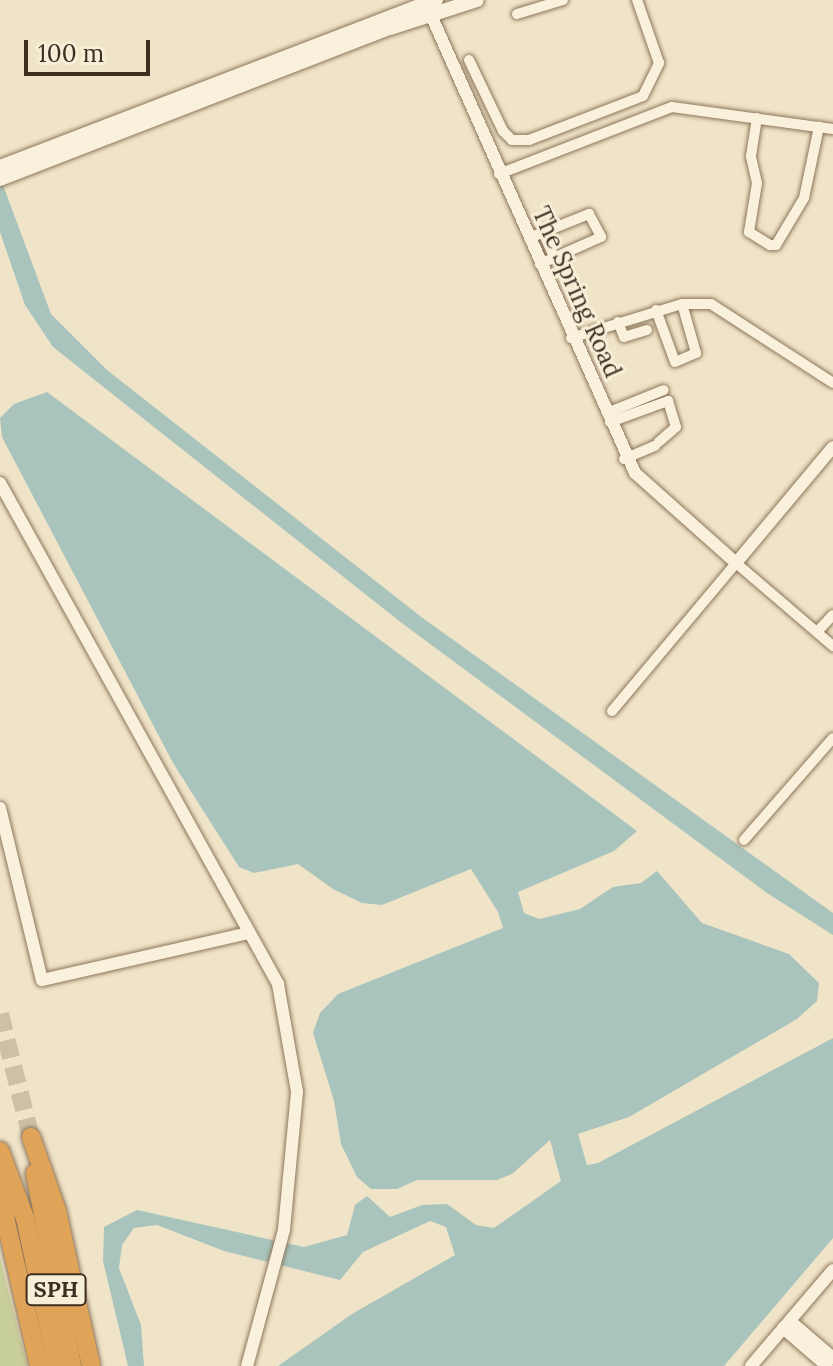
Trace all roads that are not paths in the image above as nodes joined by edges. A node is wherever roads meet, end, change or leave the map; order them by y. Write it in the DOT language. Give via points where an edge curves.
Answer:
graph roads {
  1 [pos="477,0"];
  2 [pos="563,0"];
  3 [pos="637,0"];
  4 [pos="431,6"];
  5 [pos="517,14"];
  6 [pos="469,60"];
  7 [pos="483,93"];
  8 [pos="467,99"];
  9 [pos="757,118"];
  10 [pos="819,127"];
  11 [pos="833,129"];
  12 [pos="503,131"];
  13 [pos="484,138"];
  14 [pos="4,171"];
  15 [pos="499,174"];
  16 [pos="543,232"];
  17 [pos="529,238"];
  18 [pos="555,259"];
  19 [pos="540,264"];
  20 [pos="682,304"];
  21 [pos="656,310"];
  22 [pos="643,314"];
  23 [pos="618,322"];
  24 [pos="571,338"];
  25 [pos="833,383"];
  26 [pos="664,390"];
  27 [pos="608,418"];
  28 [pos="833,447"];
  29 [pos="624,459"];
  30 [pos="0,483"];
  31 [pos="736,563"];
  32 [pos="833,615"];
  33 [pos="817,632"];
  34 [pos="833,646"];
  35 [pos="612,711"];
  36 [pos="833,738"];
  37 [pos="0,808"];
  38 [pos="744,840"];
  39 [pos="249,933"];
  40 [pos="0,1151"];
  41 [pos="0,1166"];
  42 [pos="32,1216"];
  43 [pos="833,1270"];
  44 [pos="786,1325"];
  45 [pos="826,1363"];
  46 [pos="39,1366"];
  47 [pos="57,1366"];
  48 [pos="72,1366"];
  49 [pos="91,1366"];
  50 [pos="247,1366"];
  51 [pos="751,1366"];
  1 -- 4 [label="main road"];
  2 -- 5 [label="street"];
  3 -- 12 [label="street" via="659,63 643,96 529,140 512,140"];
  4 -- 8 [label="street, The Spring Road"];
  4 -- 14 [label="main road"];
  6 -- 7 [label="street"];
  7 -- 8 [label="street"];
  7 -- 12 [label="street"];
  8 -- 13 [label="street, The Spring Road"];
  9 -- 10 [label="street"];
  9 -- 10 [label="street" via="751,157 757,183 749,232 770,245 776,245 804,198"];
  9 -- 15 [label="street" via="672,107"];
  10 -- 11 [label="street"];
  12 -- 13 [label="street"];
  13 -- 15 [label="street, The Spring Road"];
  15 -- 17 [label="street, The Spring Road"];
  16 -- 17 [label="street"];
  16 -- 18 [label="street"];
  16 -- 18 [label="street" via="589,214 601,237"];
  17 -- 19 [label="street, The Spring Road"];
  18 -- 19 [label="street"];
  19 -- 24 [label="street, The Spring Road"];
  20 -- 21 [label="street"];
  20 -- 21 [label="street" via="696,353 675,362"];
  20 -- 25 [label="street" via="718,307"];
  21 -- 22 [label="street"];
  22 -- 23 [label="street"];
  22 -- 23 [label="street" via="648,332 624,337"];
  23 -- 24 [label="street"];
  24 -- 27 [label="street, The Spring Road"];
  26 -- 27 [label="street"];
  27 -- 29 [label="street, The Spring Road"];
  27 -- 29 [label="street" via="668,401 676,427 657,444"];
  28 -- 31 [label="street"];
  29 -- 31 [label="street, The Spring Road" via="647,486"];
  30 -- 39 [label="street"];
  31 -- 33 [label="street"];
  31 -- 35 [label="street"];
  32 -- 33 [label="street"];
  33 -- 34 [label="street"];
  36 -- 38 [label="street"];
  37 -- 39 [label="street" via="42,980"];
  39 -- 50 [label="street" via="278,984 297,1092 284,1230"];
  40 -- 42 [label="highway, SPH"];
  41 -- 46 [label="highway" via="6,1222"];
  42 -- 47 [label="highway, SPH"];
  42 -- 48 [label="highway, SPH"];
  42 -- 49 [label="highway, SPH" via="31,1137 57,1211"];
  43 -- 44 [label="street"];
  44 -- 45 [label="street"];
  44 -- 51 [label="street"];
}
